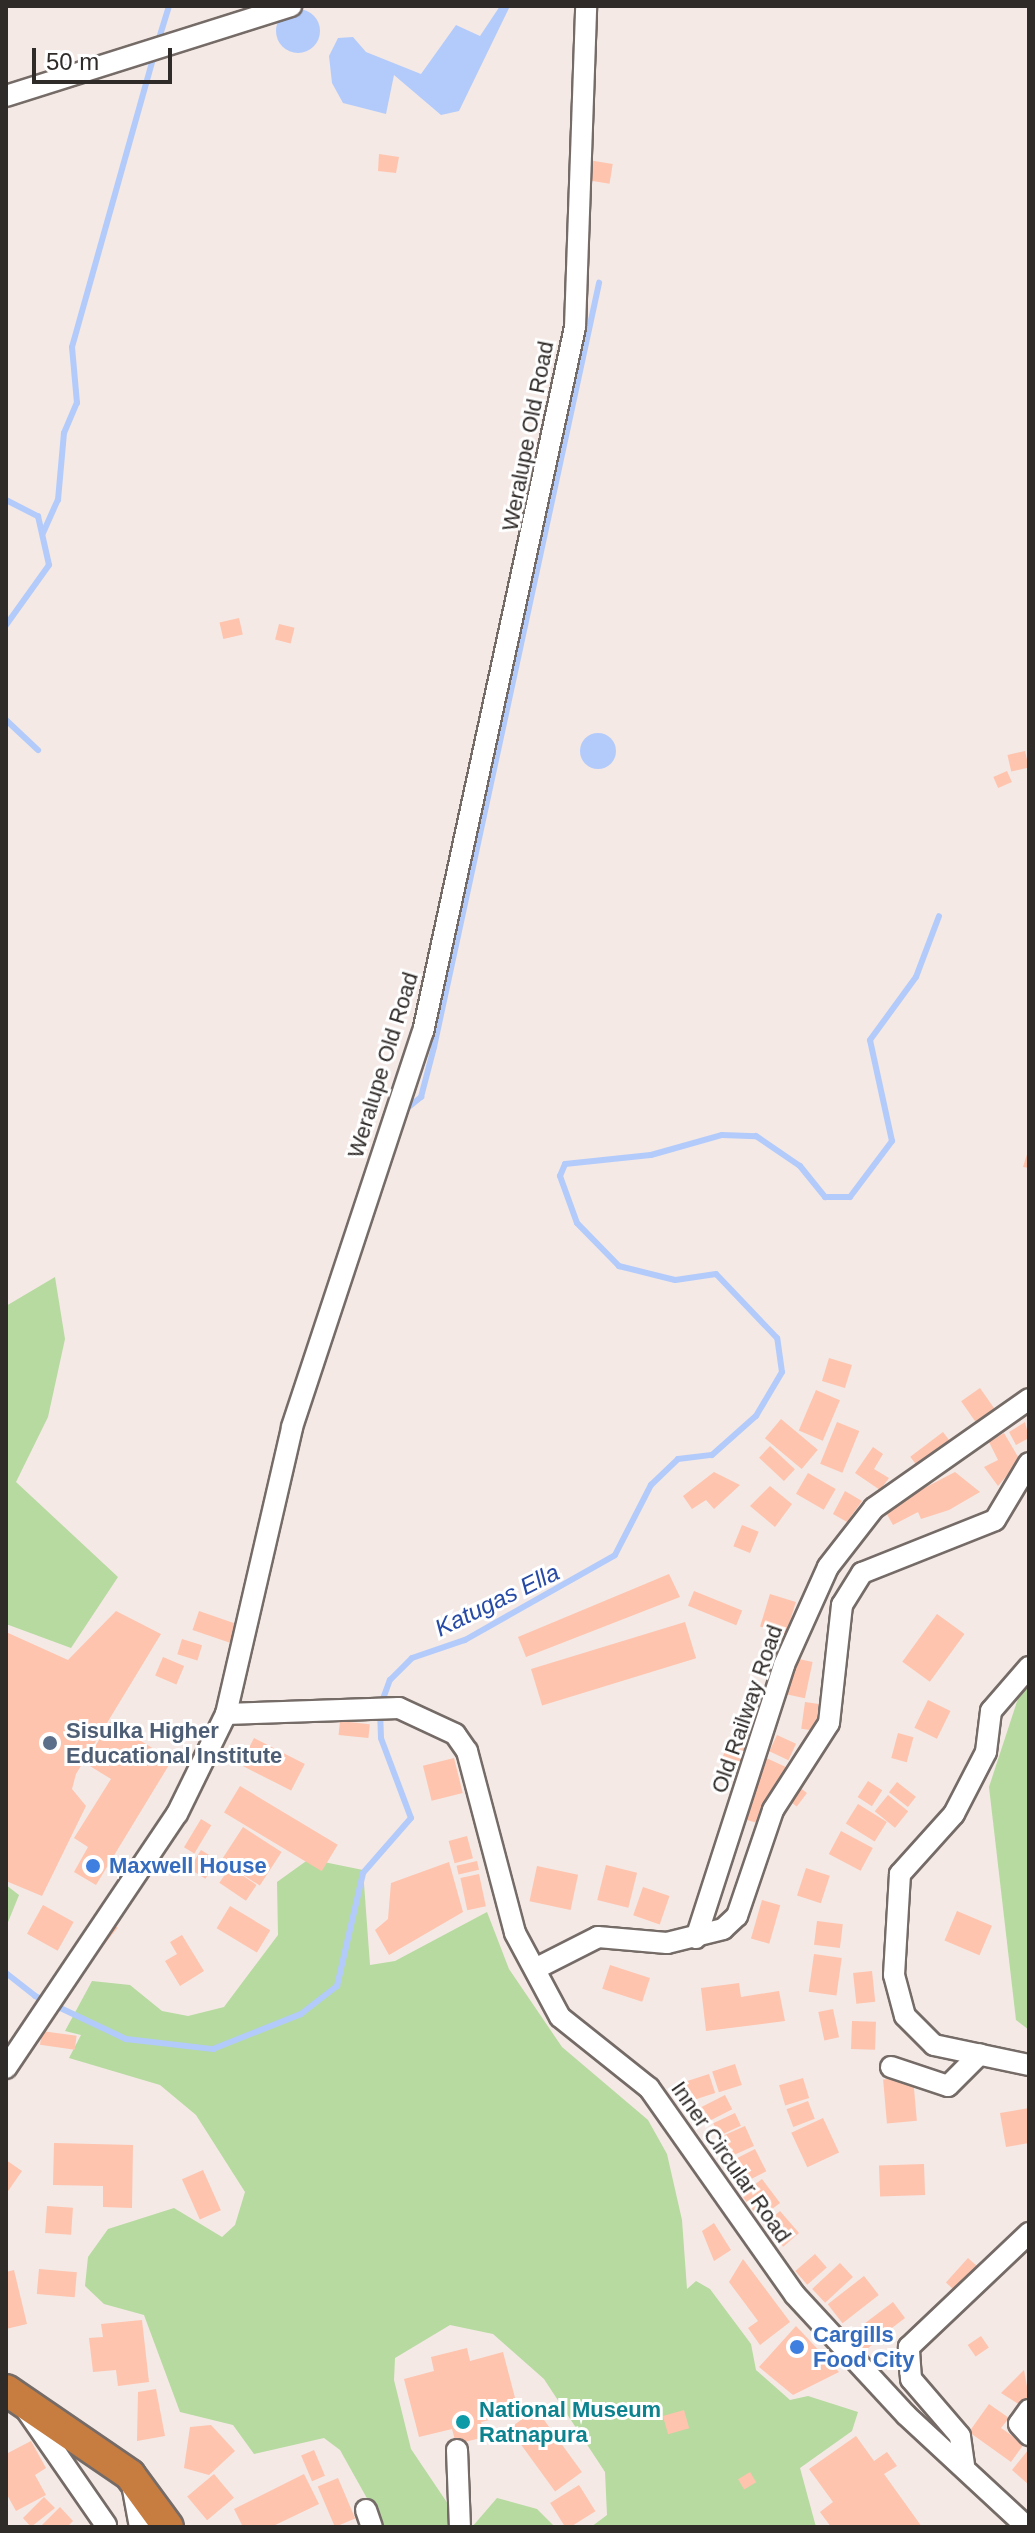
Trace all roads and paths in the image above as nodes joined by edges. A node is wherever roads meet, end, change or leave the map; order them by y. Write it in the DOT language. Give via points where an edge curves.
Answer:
graph roads {
  1 [pos="291,6"];
  2 [pos="586,6"];
  3 [pos="6,96"];
  4 [pos="1029,1399"];
  5 [pos="1029,1463"];
  6 [pos="1029,1667"];
  7 [pos="226,1714"];
  8 [pos="696,1938"];
  9 [pos="537,1968"];
  10 [pos="980,2054"];
  11 [pos="1029,2065"];
  12 [pos="891,2067"];
  13 [pos="6,2068"];
  14 [pos="1029,2233"];
  15 [pos="13,2401"];
  16 [pos="1029,2410"];
  17 [pos="1029,2435"];
  18 [pos="457,2450"];
  19 [pos="964,2465"];
  20 [pos="130,2475"];
  21 [pos="106,2525"];
  22 [pos="140,2527"];
  23 [pos="168,2527"];
  24 [pos="460,2527"];
  25 [pos="1027,2527"];
  1 -- 3 [label="street"];
  2 -- 7 [label="street, Weralupe Old Road" via="575,327 534,532 423,1032 292,1427"];
  4 -- 8 [label="street, Old Railway Road" via="874,1508 828,1567 784,1665"];
  5 -- 8 [label="street" via="995,1520 862,1573 842,1605 829,1723 773,1810 737,1916"];
  6 -- 10 [label="street" via="991,1711 986,1752 954,1814 900,1874 894,1975 905,2016 934,2045"];
  7 -- 9 [label="street, Inner Circular Road" via="379,1707 429,1716 467,1751 515,1933"];
  7 -- 13 [label="street, Weralupe Old Road" via="177,1814"];
  8 -- 9 [label="street" via="598,1937"];
  9 -- 19 [label="street, Inner Circular Road" via="560,2017 649,2088 795,2295 906,2415"];
  10 -- 11 [label="street"];
  10 -- 12 [label="street" via="948,2086"];
  14 -- 19 [label="street" via="909,2347 911,2379 960,2436"];
  15 -- 20 [label="highway"];
  15 -- 21 [label="street"];
  16 -- 17 [label="street" via="1019,2424"];
  18 -- 24 [label="street"];
  19 -- 25 [label="street, Inner Circular Road"];
  20 -- 22 [label="street"];
  20 -- 23 [label="highway"];
}
